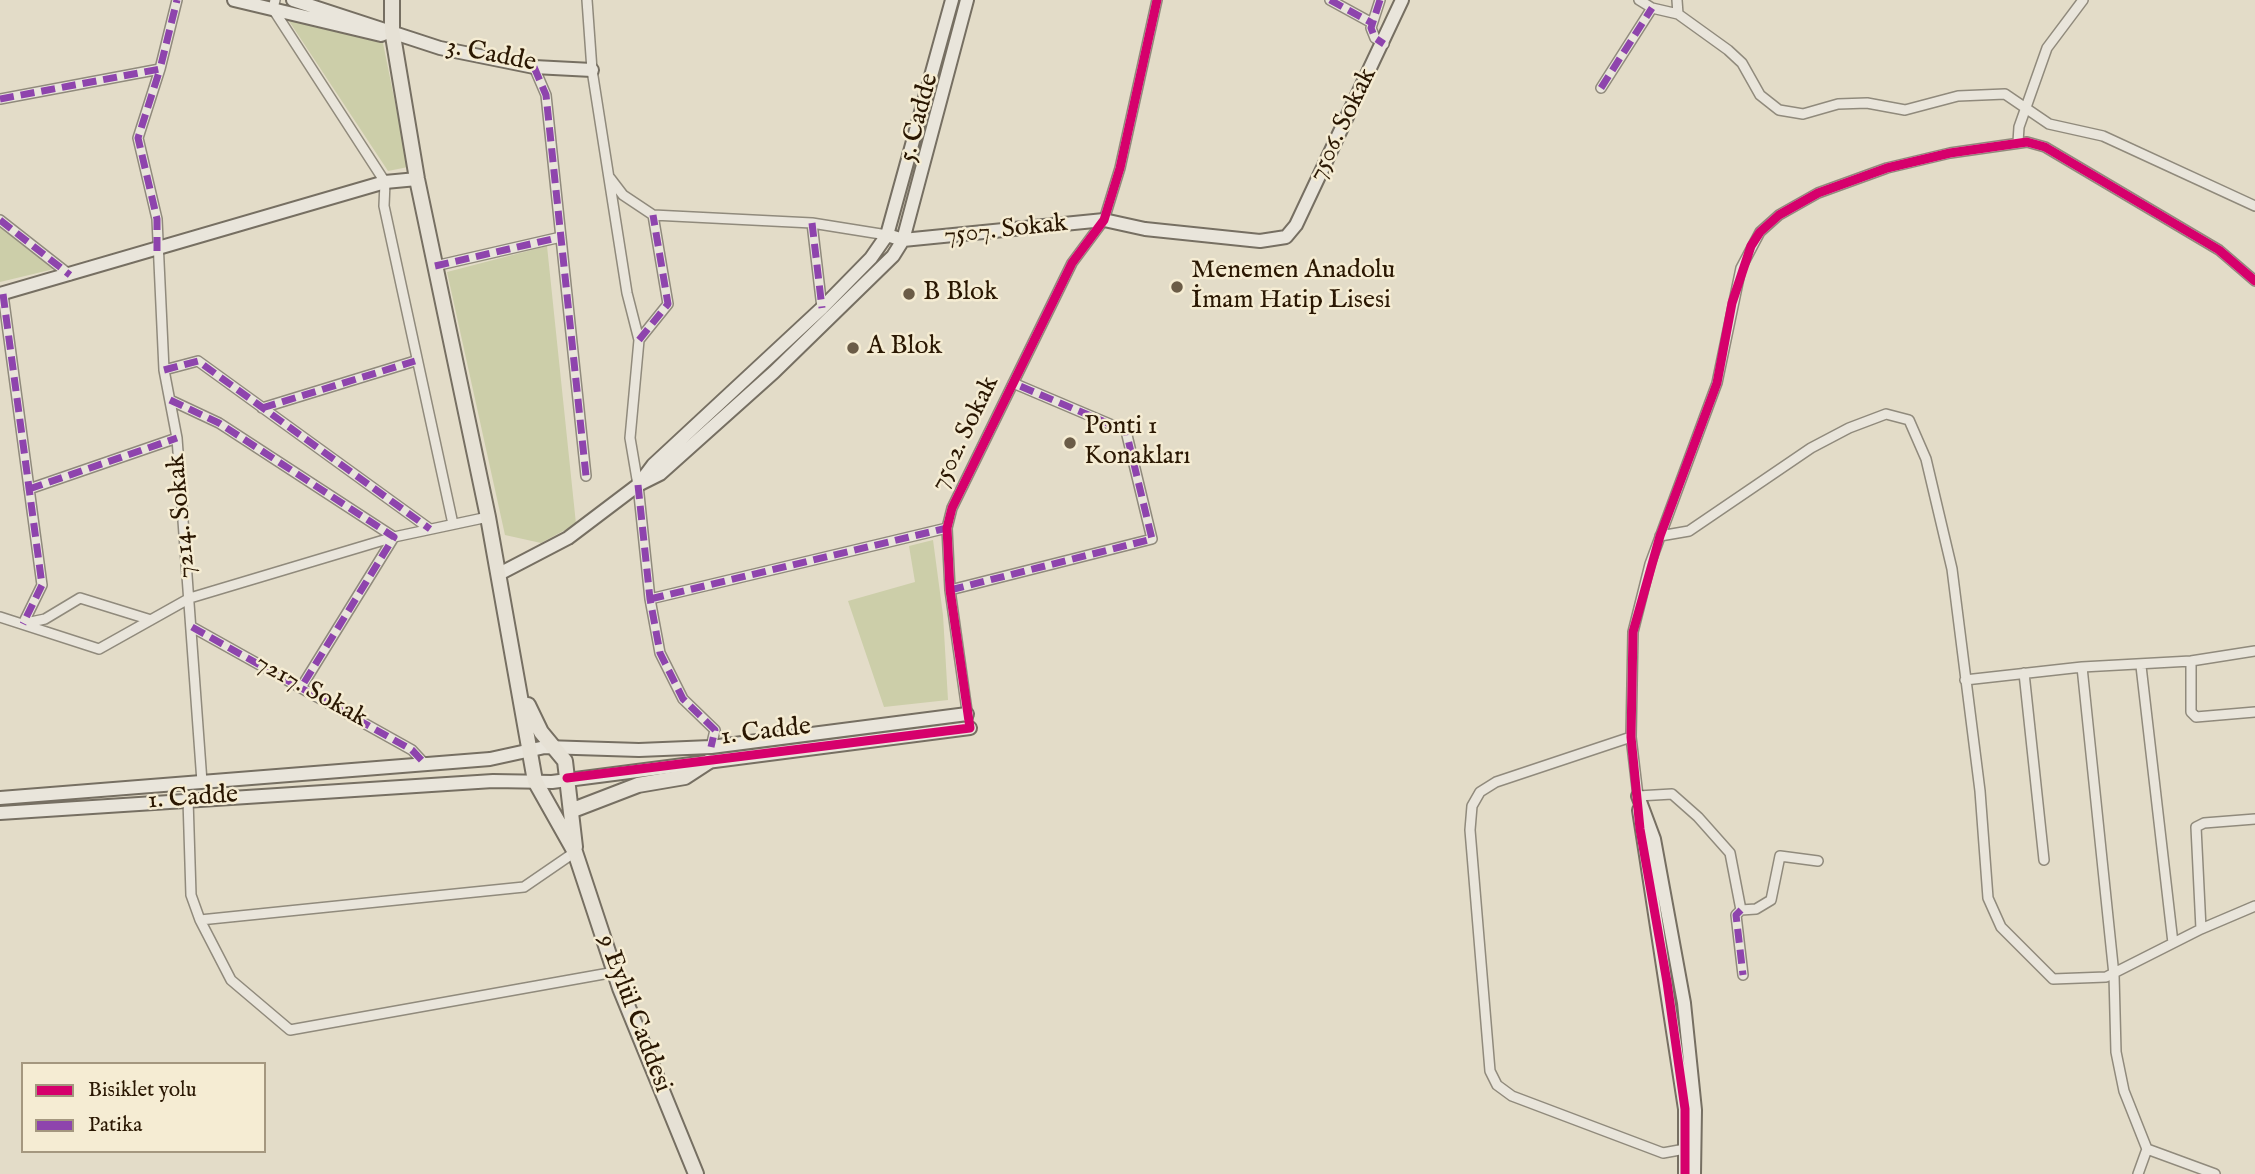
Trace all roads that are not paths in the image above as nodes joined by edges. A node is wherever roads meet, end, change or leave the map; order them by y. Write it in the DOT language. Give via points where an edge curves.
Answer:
graph roads {
  1 [pos="177,0"];
  2 [pos="234,0"];
  3 [pos="293,0"];
  4 [pos="392,0"];
  5 [pos="587,0"];
  6 [pos="952,0"];
  7 [pos="967,0"];
  8 [pos="1157,0"];
  9 [pos="1330,0"];
  10 [pos="1380,0"];
  11 [pos="1402,0"];
  12 [pos="1639,0"];
  13 [pos="1677,0"];
  14 [pos="2083,0"];
  15 [pos="274,4"];
  16 [pos="1652,8"];
  17 [pos="1678,14"];
  18 [pos="1372,23"];
  19 [pos="392,30"];
  20 [pos="1384,44"];
  21 [pos="534,66"];
  22 [pos="160,69"];
  23 [pos="592,69"];
  24 [pos="1601,88"];
  25 [pos="0,99"];
  26 [pos="2025,114"];
  27 [pos="2018,142"];
  28 [pos="609,177"];
  29 [pos="417,179"];
  30 [pos="385,182"];
  31 [pos="2255,206"];
  32 [pos="653,215"];
  33 [pos="0,220"];
  34 [pos="1104,220"];
  35 [pos="811,223"];
  36 [pos="887,235"];
  37 [pos="561,237"];
  38 [pos="903,240"];
  39 [pos="1275,241"];
  40 [pos="158,251"];
  41 [pos="435,266"];
  42 [pos="70,275"];
  43 [pos="2255,281"];
  44 [pos="1,294"];
  45 [pos="822,308"];
  46 [pos="639,340"];
  47 [pos="415,361"];
  48 [pos="164,370"];
  49 [pos="1013,383"];
  50 [pos="170,400"];
  51 [pos="262,408"];
  52 [pos="177,438"];
  53 [pos="586,476"];
  54 [pos="638,485"];
  55 [pos="29,489"];
  56 [pos="488,517"];
  57 [pos="453,524"];
  58 [pos="947,528"];
  59 [pos="430,529"];
  60 [pos="1660,536"];
  61 [pos="394,537"];
  62 [pos="499,574"];
  63 [pos="950,590"];
  64 [pos="190,598"];
  65 [pos="650,599"];
  66 [pos="0,617"];
  67 [pos="151,620"];
  68 [pos="23,624"];
  69 [pos="192,626"];
  70 [pos="2255,651"];
  71 [pos="2190,661"];
  72 [pos="2141,666"];
  73 [pos="2082,667"];
  74 [pos="2024,673"];
  75 [pos="1965,680"];
  76 [pos="302,686"];
  77 [pos="521,692"];
  78 [pos="2255,712"];
  79 [pos="967,714"];
  80 [pos="970,728"];
  81 [pos="1631,737"];
  82 [pos="556,748"];
  83 [pos="527,750"];
  84 [pos="710,754"];
  85 [pos="425,764"];
  86 [pos="567,778"];
  87 [pos="535,781"];
  88 [pos="202,782"];
  89 [pos="1638,796"];
  90 [pos="0,798"];
  91 [pos="188,799"];
  92 [pos="573,810"];
  93 [pos="0,813"];
  94 [pos="2255,819"];
  95 [pos="575,852"];
  96 [pos="2044,860"];
  97 [pos="1818,861"];
  98 [pos="2255,906"];
  99 [pos="1741,910"];
  100 [pos="200,920"];
  101 [pos="2201,929"];
  102 [pos="2173,943"];
  103 [pos="615,972"];
  104 [pos="1743,975"];
  105 [pos="2114,975"];
  106 [pos="1685,1149"];
  107 [pos="2147,1149"];
  108 [pos="696,1174"];
  109 [pos="1685,1174"];
  110 [pos="1694,1174"];
  111 [pos="2138,1174"];
  112 [pos="2215,1174"];
  1 -- 22 [label="street, 7214. Sokak"];
  2 -- 15 [label="street, 3. Cadde"];
  3 -- 19 [label="street, 3. Cadde"];
  4 -- 19 [label="main road, 9 Eylül Caddesi"];
  5 -- 23 [label="street"];
  6 -- 36 [label="street, 5. Cadde"];
  7 -- 38 [label="street"];
  8 -- 34 [label="street, 7502. Sokak"];
  9 -- 18 [label="street"];
  10 -- 18 [label="street"];
  11 -- 20 [label="street, 7506. Sokak"];
  12 -- 16 [label="street"];
  13 -- 17 [label="street"];
  14 -- 26 [label="street" via="2047,48"];
  15 -- 19 [label="street, 3. Cadde" via="381,35"];
  15 -- 30 [label="street"];
  16 -- 17 [label="street"];
  16 -- 24 [label="street"];
  17 -- 26 [label="street" via="1742,63 1760,95 1779,110 1803,114 1838,104 1867,103 1905,110 1989,93 2005,94 2022,103"];
  18 -- 20 [label="street" via="1375,38"];
  19 -- 21 [label="street, 3. Cadde" via="440,48"];
  19 -- 29 [label="main road, 9 Eylül Caddesi"];
  20 -- 39 [label="street, 7506. Sokak" via="1296,225"];
  21 -- 23 [label="street, 3. Cadde"];
  21 -- 37 [label="street" via="546,95"];
  22 -- 25 [label="street"];
  22 -- 40 [label="street, 7214. Sokak" via="138,138 157,219"];
  23 -- 28 [label="street"];
  26 -- 27 [label="street"];
  26 -- 31 [label="street" via="2103,136"];
  27 -- 43 [label="street" via="2045,147 2220,250"];
  27 -- 60 [label="street" via="1950,153 1864,176 1796,204 1760,232 1741,268 1717,383"];
  28 -- 32 [label="street" via="623,195"];
  28 -- 46 [label="street"];
  29 -- 30 [label="street"];
  29 -- 41 [label="main road, 9 Eylül Caddesi"];
  30 -- 40 [label="street"];
  30 -- 47 [label="street" via="384,206"];
  32 -- 35 [label="street"];
  32 -- 46 [label="street" via="668,304"];
  33 -- 42 [label="street"];
  34 -- 38 [label="street, 7507. Sokak"];
  34 -- 39 [label="street, 7507. Sokak" via="1145,229"];
  34 -- 49 [label="street, 7502. Sokak" via="1072,263"];
  35 -- 36 [label="street"];
  35 -- 45 [label="street"];
  36 -- 38 [label="street"];
  36 -- 45 [label="street"];
  37 -- 41 [label="street"];
  37 -- 53 [label="street"];
  38 -- 54 [label="street" via="893,256 774,372 660,474"];
  40 -- 42 [label="street"];
  40 -- 48 [label="street, 7214. Sokak"];
  41 -- 56 [label="main road, 9 Eylül Caddesi"];
  42 -- 44 [label="street"];
  44 -- 55 [label="street"];
  45 -- 54 [label="street"];
  46 -- 54 [label="street" via="630,438"];
  47 -- 51 [label="street"];
  47 -- 57 [label="street"];
  48 -- 50 [label="street, 7214. Sokak"];
  48 -- 51 [label="street" via="198,361"];
  49 -- 58 [label="street, 7502. Sokak" via="952,508"];
  49 -- 63 [label="street" via="1126,432 1152,539"];
  50 -- 52 [label="street, 7214. Sokak"];
  50 -- 61 [label="street" via="219,423"];
  51 -- 59 [label="street"];
  52 -- 55 [label="street"];
  52 -- 64 [label="street, 7214. Sokak"];
  54 -- 62 [label="street" via="568,538"];
  54 -- 65 [label="street"];
  55 -- 68 [label="street" via="42,585"];
  56 -- 57 [label="street"];
  56 -- 62 [label="main road, 9 Eylül Caddesi"];
  57 -- 59 [label="street"];
  58 -- 63 [label="street, 7502. Sokak"];
  58 -- 65 [label="street"];
  59 -- 61 [label="street"];
  60 -- 75 [label="street" via="1689,530 1830,438 1886,414 1903,416 1918,437 1943,526"];
  60 -- 81 [label="street" via="1633,632"];
  61 -- 64 [label="street"];
  61 -- 76 [label="street"];
  62 -- 77 [label="main road, 9 Eylül Caddesi"];
  63 -- 79 [label="street, 7502. Sokak"];
  64 -- 67 [label="street"];
  64 -- 69 [label="street, 7214. Sokak"];
  65 -- 84 [label="street" via="660,653 683,699 715,730"];
  66 -- 68 [label="street"];
  67 -- 68 [label="street" via="80,598 45,619"];
  67 -- 68 [label="street" via="99,649"];
  69 -- 76 [label="street, 7217. Sokak"];
  69 -- 88 [label="street, 7214. Sokak"];
  70 -- 71 [label="street"];
  71 -- 72 [label="street"];
  71 -- 78 [label="street" via="2191,712 2196,717"];
  72 -- 73 [label="street"];
  72 -- 102 [label="street"];
  73 -- 74 [label="street"];
  73 -- 105 [label="street"];
  74 -- 75 [label="street"];
  74 -- 96 [label="street"];
  75 -- 105 [label="street" via="1988,898 1996,919 2053,979"];
  76 -- 85 [label="street, 7217. Sokak" via="412,750"];
  77 -- 82 [label="main road, 9 Eylül Caddesi" via="541,732"];
  77 -- 83 [label="main road, 9 Eylül Caddesi"];
  79 -- 80 [label="street, 7502. Sokak"];
  79 -- 84 [label="street, 1. Cadde"];
  80 -- 84 [label="street, 1. Cadde"];
  81 -- 89 [label="street"];
  81 -- 106 [label="street" via="1496,782 1480,792 1472,806 1470,830 1490,1071 1497,1085 1512,1096 1663,1153"];
  82 -- 83 [label="street, 1. Cadde"];
  82 -- 84 [label="street, 1. Cadde"];
  82 -- 86 [label="main road, 9 Eylül Caddesi" via="565,761"];
  83 -- 85 [label="street, 1. Cadde" via="490,759"];
  83 -- 87 [label="main road, 9 Eylül Caddesi"];
  84 -- 86 [label="street, 1. Cadde"];
  84 -- 92 [label="main road" via="685,777 638,785"];
  85 -- 88 [label="street, 1. Cadde"];
  86 -- 87 [label="street, 1. Cadde"];
  86 -- 92 [label="main road, 9 Eylül Caddesi"];
  87 -- 91 [label="street, 1. Cadde"];
  87 -- 95 [label="main road, 9 Eylül Caddesi"];
  88 -- 90 [label="street, 1. Cadde"];
  89 -- 99 [label="street" via="1672,794 1698,817 1730,853"];
  89 -- 106 [label="street" via="1681,1084"];
  89 -- 110 [label="street" via="1654,839 1684,1003 1695,1110"];
  91 -- 93 [label="street, 1. Cadde"];
  91 -- 100 [label="street" via="191,895"];
  92 -- 95 [label="main road, 9 Eylül Caddesi"];
  94 -- 101 [label="street" via="2204,822 2196,827"];
  95 -- 100 [label="street" via="524,887"];
  95 -- 103 [label="main road, 9 Eylül Caddesi"];
  97 -- 99 [label="street" via="1780,856 1770,900 1756,909"];
  98 -- 101 [label="street"];
  99 -- 104 [label="street" via="1736,915"];
  100 -- 103 [label="street" via="231,980 290,1030"];
  101 -- 102 [label="street"];
  102 -- 105 [label="street"];
  103 -- 108 [label="main road, 9 Eylül Caddesi"];
  105 -- 107 [label="street" via="2119,1073"];
  106 -- 109 [label="street"];
  107 -- 111 [label="street"];
  107 -- 112 [label="street"];
}
